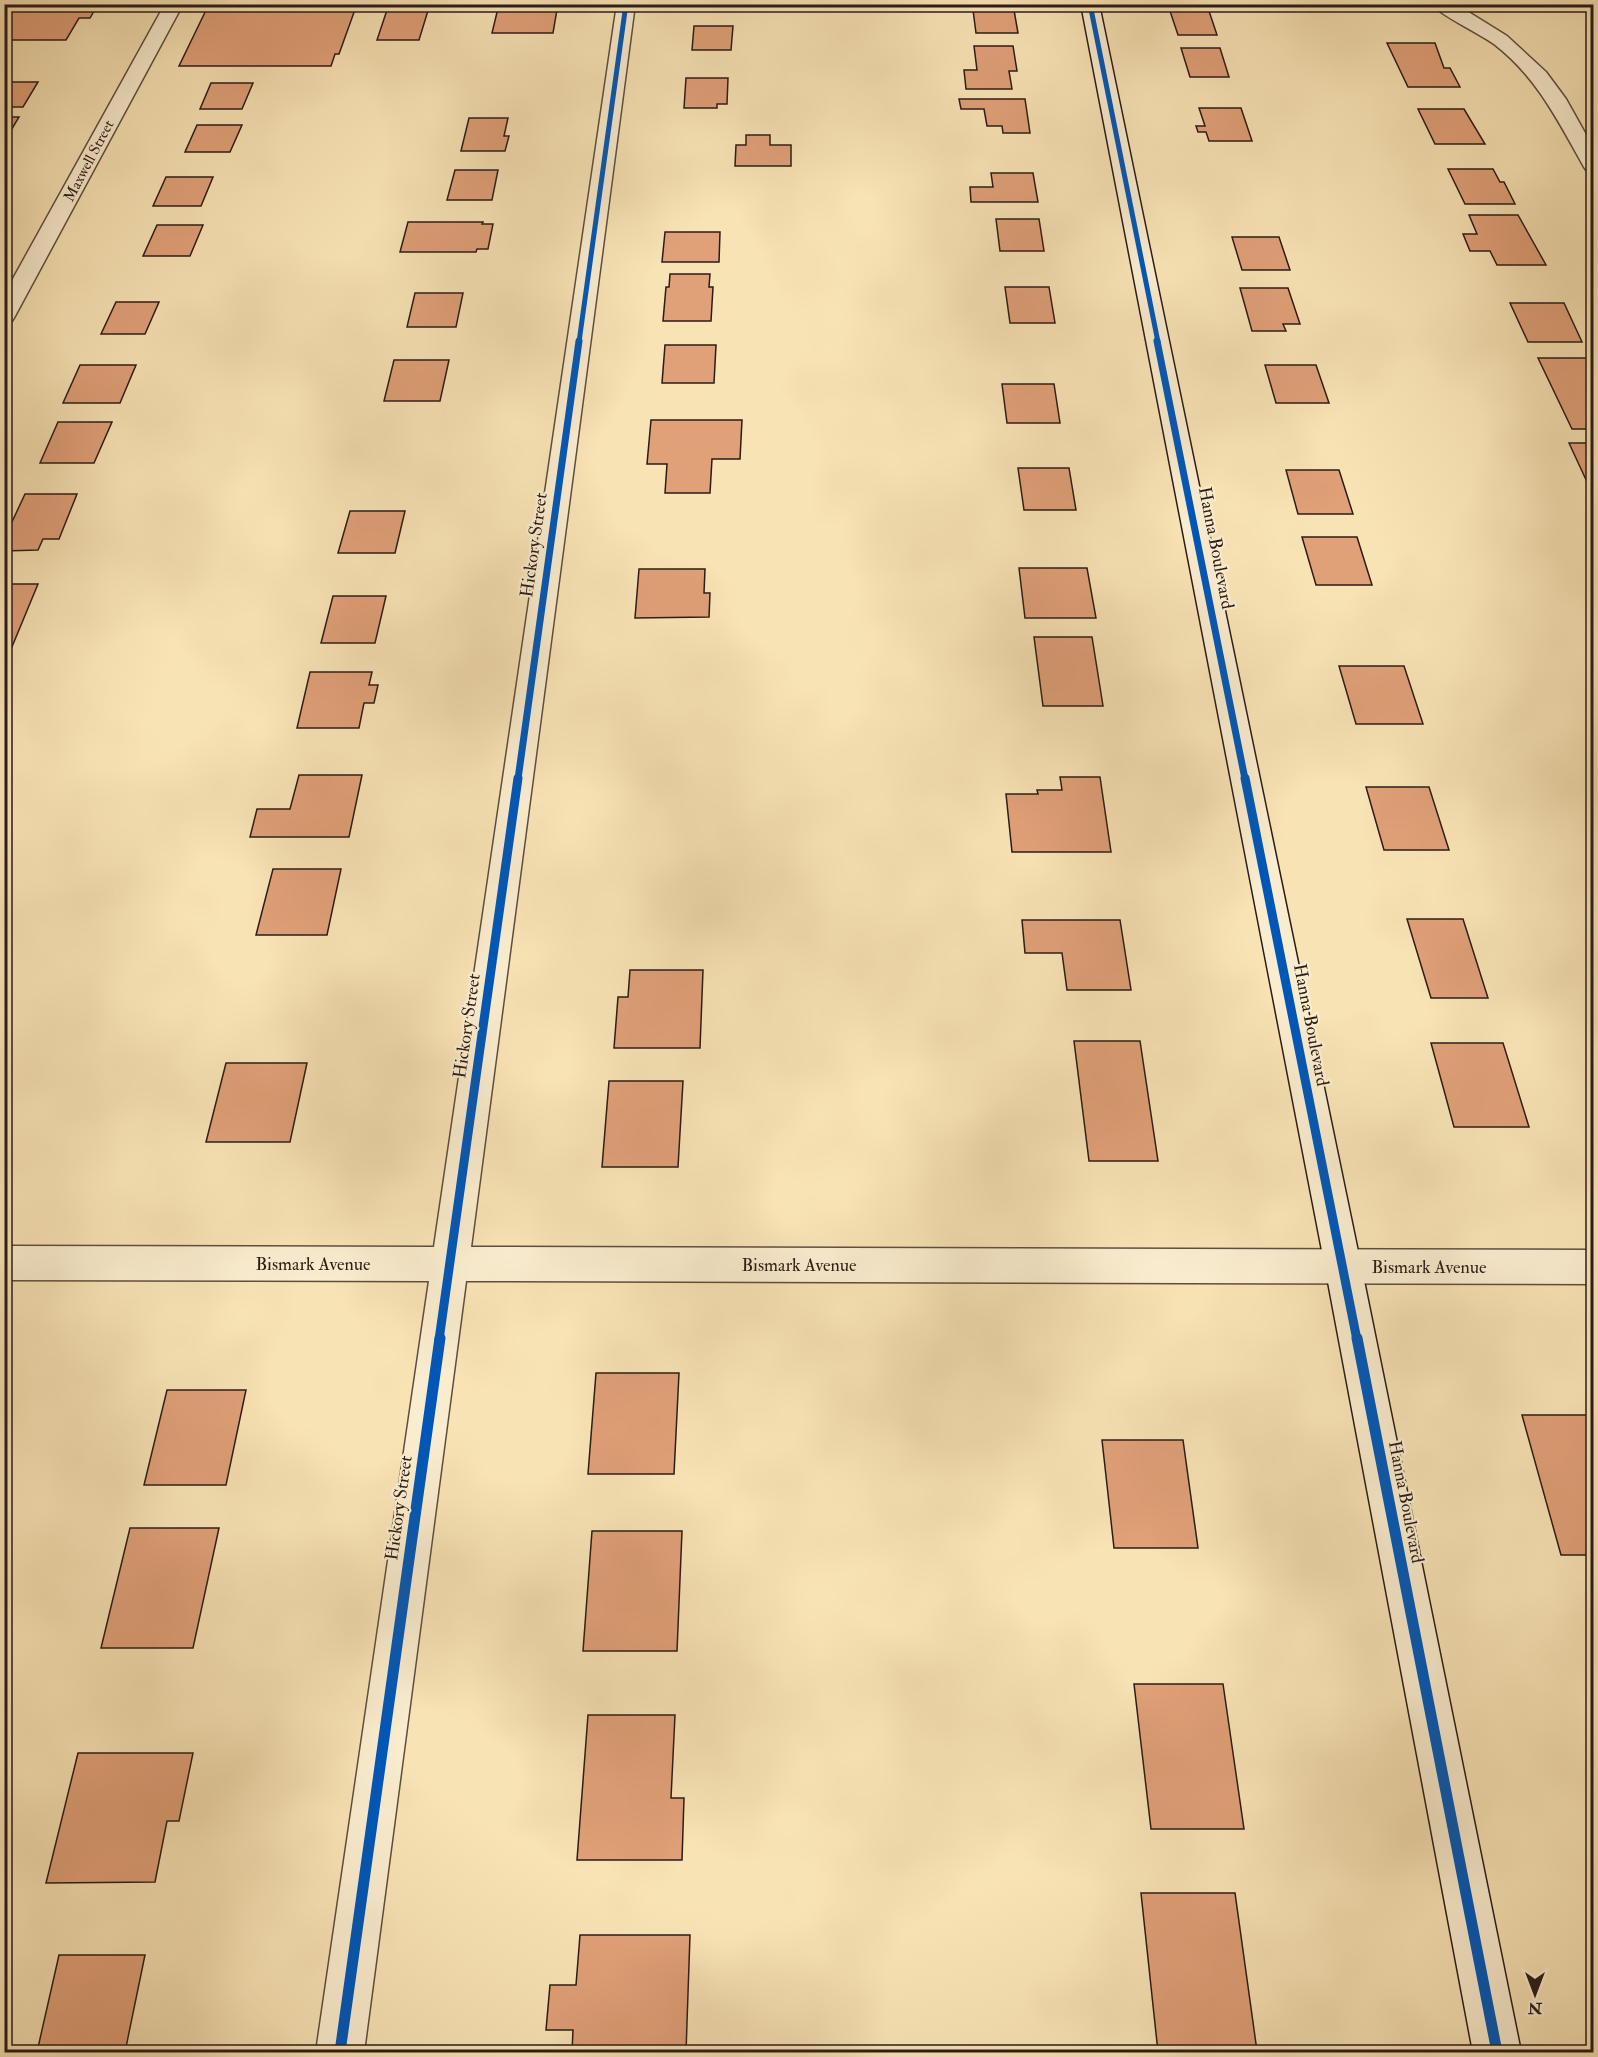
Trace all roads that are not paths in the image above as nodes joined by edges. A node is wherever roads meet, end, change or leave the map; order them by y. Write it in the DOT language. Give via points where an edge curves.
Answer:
graph roads {
  1 [pos="174,4"];
  2 [pos="626,4"];
  3 [pos="1090,4"];
  4 [pos="1440,4"];
  5 [pos="1593,167"];
  6 [pos="4,316"];
  7 [pos="4,1263"];
  8 [pos="450,1264"];
  9 [pos="1343,1266"];
  10 [pos="1593,1267"];
  11 [pos="340,2052"];
  12 [pos="1497,2052"];
  1 -- 6 [label="street, Maxwell Street"];
  2 -- 8 [label="street, Hickory Street"];
  3 -- 9 [label="street, Hanna Boulevard"];
  4 -- 5 [label="street" via="1498,38 1526,62 1549,89"];
  7 -- 8 [label="street, Bismark Avenue"];
  8 -- 9 [label="street, Bismark Avenue"];
  8 -- 11 [label="street, Hickory Street"];
  9 -- 10 [label="street, Bismark Avenue"];
  9 -- 12 [label="street, Hanna Boulevard"];
}
